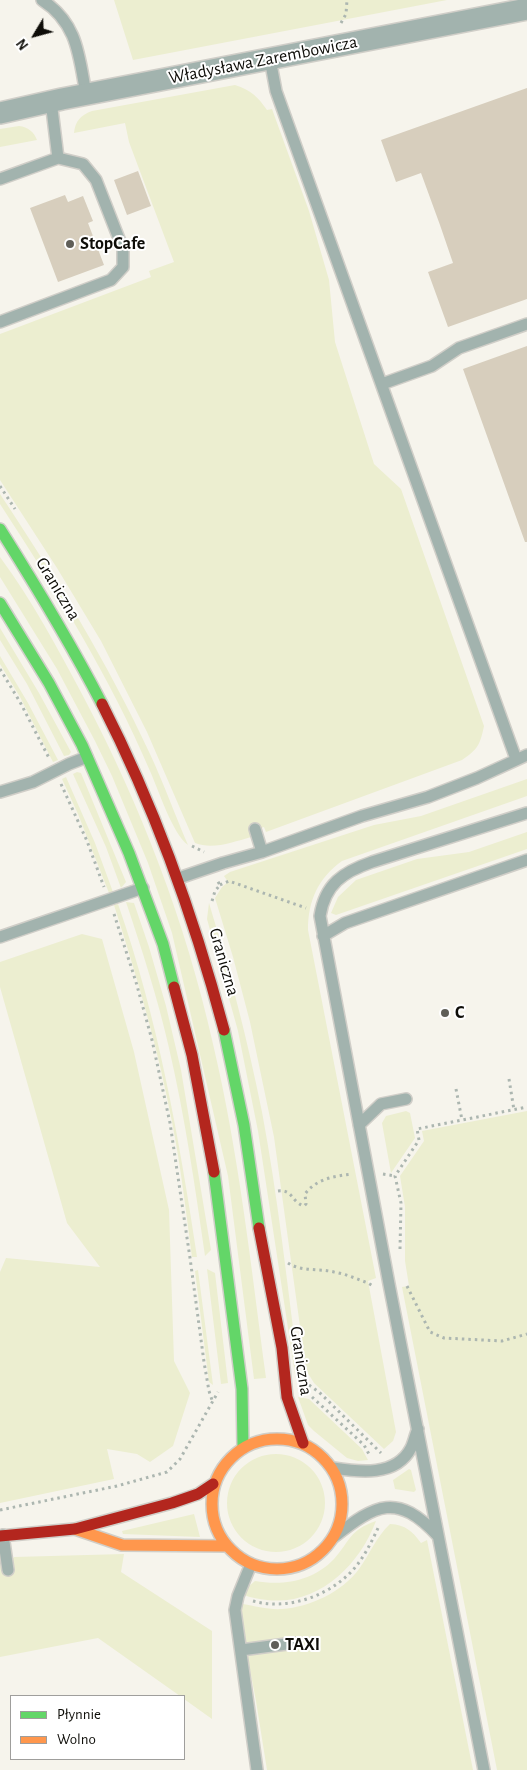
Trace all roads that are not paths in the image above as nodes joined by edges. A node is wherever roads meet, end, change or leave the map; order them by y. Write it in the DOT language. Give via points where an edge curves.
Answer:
graph roads {
  1 [pos="42,0"];
  2 [pos="527,9"];
  3 [pos="270,59"];
  4 [pos="86,94"];
  5 [pos="51,101"];
  6 [pos="0,112"];
  7 [pos="58,158"];
  8 [pos="0,179"];
  9 [pos="0,322"];
  10 [pos="527,324"];
  11 [pos="382,384"];
  12 [pos="0,529"];
  13 [pos="0,603"];
  14 [pos="521,757"];
  15 [pos="87,758"];
  16 [pos="0,782"];
  17 [pos="5,791"];
  18 [pos="527,814"];
  19 [pos="255,829"];
  20 [pos="262,852"];
  21 [pos="527,860"];
  22 [pos="179,878"];
  23 [pos="143,888"];
  24 [pos="323,936"];
  25 [pos="0,937"];
  26 [pos="406,1099"];
  27 [pos="359,1125"];
  28 [pos="242,1400"];
  29 [pos="230,1426"];
  30 [pos="418,1429"];
  31 [pos="303,1443"];
  32 [pos="243,1447"];
  33 [pos="333,1468"];
  34 [pos="213,1484"];
  35 [pos="177,1490"];
  36 [pos="149,1509"];
  37 [pos="75,1529"];
  38 [pos="2,1536"];
  39 [pos="334,1537"];
  40 [pos="439,1537"];
  41 [pos="226,1546"];
  42 [pos="251,1564"];
  43 [pos="8,1570"];
  44 [pos="294,1643"];
  45 [pos="240,1650"];
  46 [pos="257,1770"];
  47 [pos="484,1770"];
  1 -- 4 [label="lane" via="55,9 69,27 78,50"];
  2 -- 3 [label="street, Władysława Zarembowicza"];
  3 -- 4 [label="street, Władysława Zarembowicza"];
  3 -- 11 [label="lane" via="276,91"];
  4 -- 5 [label="street, Władysława Zarembowicza"];
  5 -- 6 [label="street, Władysława Zarembowicza"];
  5 -- 7 [label="lane"];
  7 -- 8 [label="lane"];
  7 -- 9 [label="lane" via="83,164 96,180 123,249 123,267 111,280"];
  10 -- 11 [label="lane" via="459,348 432,366"];
  11 -- 14 [label="lane"];
  12 -- 22 [label="main road, Graniczna" via="73,648 122,740"];
  13 -- 15 [label="main road" via="49,683"];
  14 -- 20 [label="lane" via="436,794 362,816"];
  15 -- 17 [label="lane"];
  15 -- 23 [label="main road"];
  16 -- 17 [label="lane"];
  18 -- 24 [label="lane" via="354,868 335,882 325,896 320,913"];
  19 -- 20 [label="lane"];
  20 -- 22 [label="lane"];
  21 -- 24 [label="lane" via="345,923"];
  22 -- 31 [label="main road, Graniczna" via="225,1030 284,1356 287,1399"];
  23 -- 25 [label="lane"];
  23 -- 28 [label="main road" via="163,944 192,1055 213,1166"];
  24 -- 27 [label="lane"];
  26 -- 27 [label="lane" via="381,1104"];
  27 -- 30 [label="lane"];
  28 -- 29 [label="main road"];
  28 -- 32 [label="main road"];
  30 -- 33 [label="lane" via="410,1450 395,1464 370,1472"];
  30 -- 40 [label="lane"];
  31 -- 32 [label="main road" via="291,1439 266,1439"];
  31 -- 33 [label="main road"];
  32 -- 34 [label="main road" via="228,1460"];
  33 -- 39 [label="main road" via="342,1491 342,1515"];
  34 -- 36 [label="main road" via="189,1497"];
  34 -- 41 [label="main road" via="212,1514"];
  35 -- 36 [label="main road"];
  36 -- 37 [label="main road"];
  37 -- 38 [label="main road"];
  37 -- 41 [label="main road" via="122,1544"];
  38 -- 43 [label="lane"];
  39 -- 40 [label="lane" via="359,1517 390,1506 424,1521"];
  39 -- 42 [label="main road" via="319,1555 299,1566 276,1570"];
  40 -- 47 [label="lane"];
  41 -- 42 [label="main road"];
  42 -- 45 [label="lane" via="235,1610"];
  44 -- 45 [label="lane"];
  45 -- 46 [label="lane"];
}
